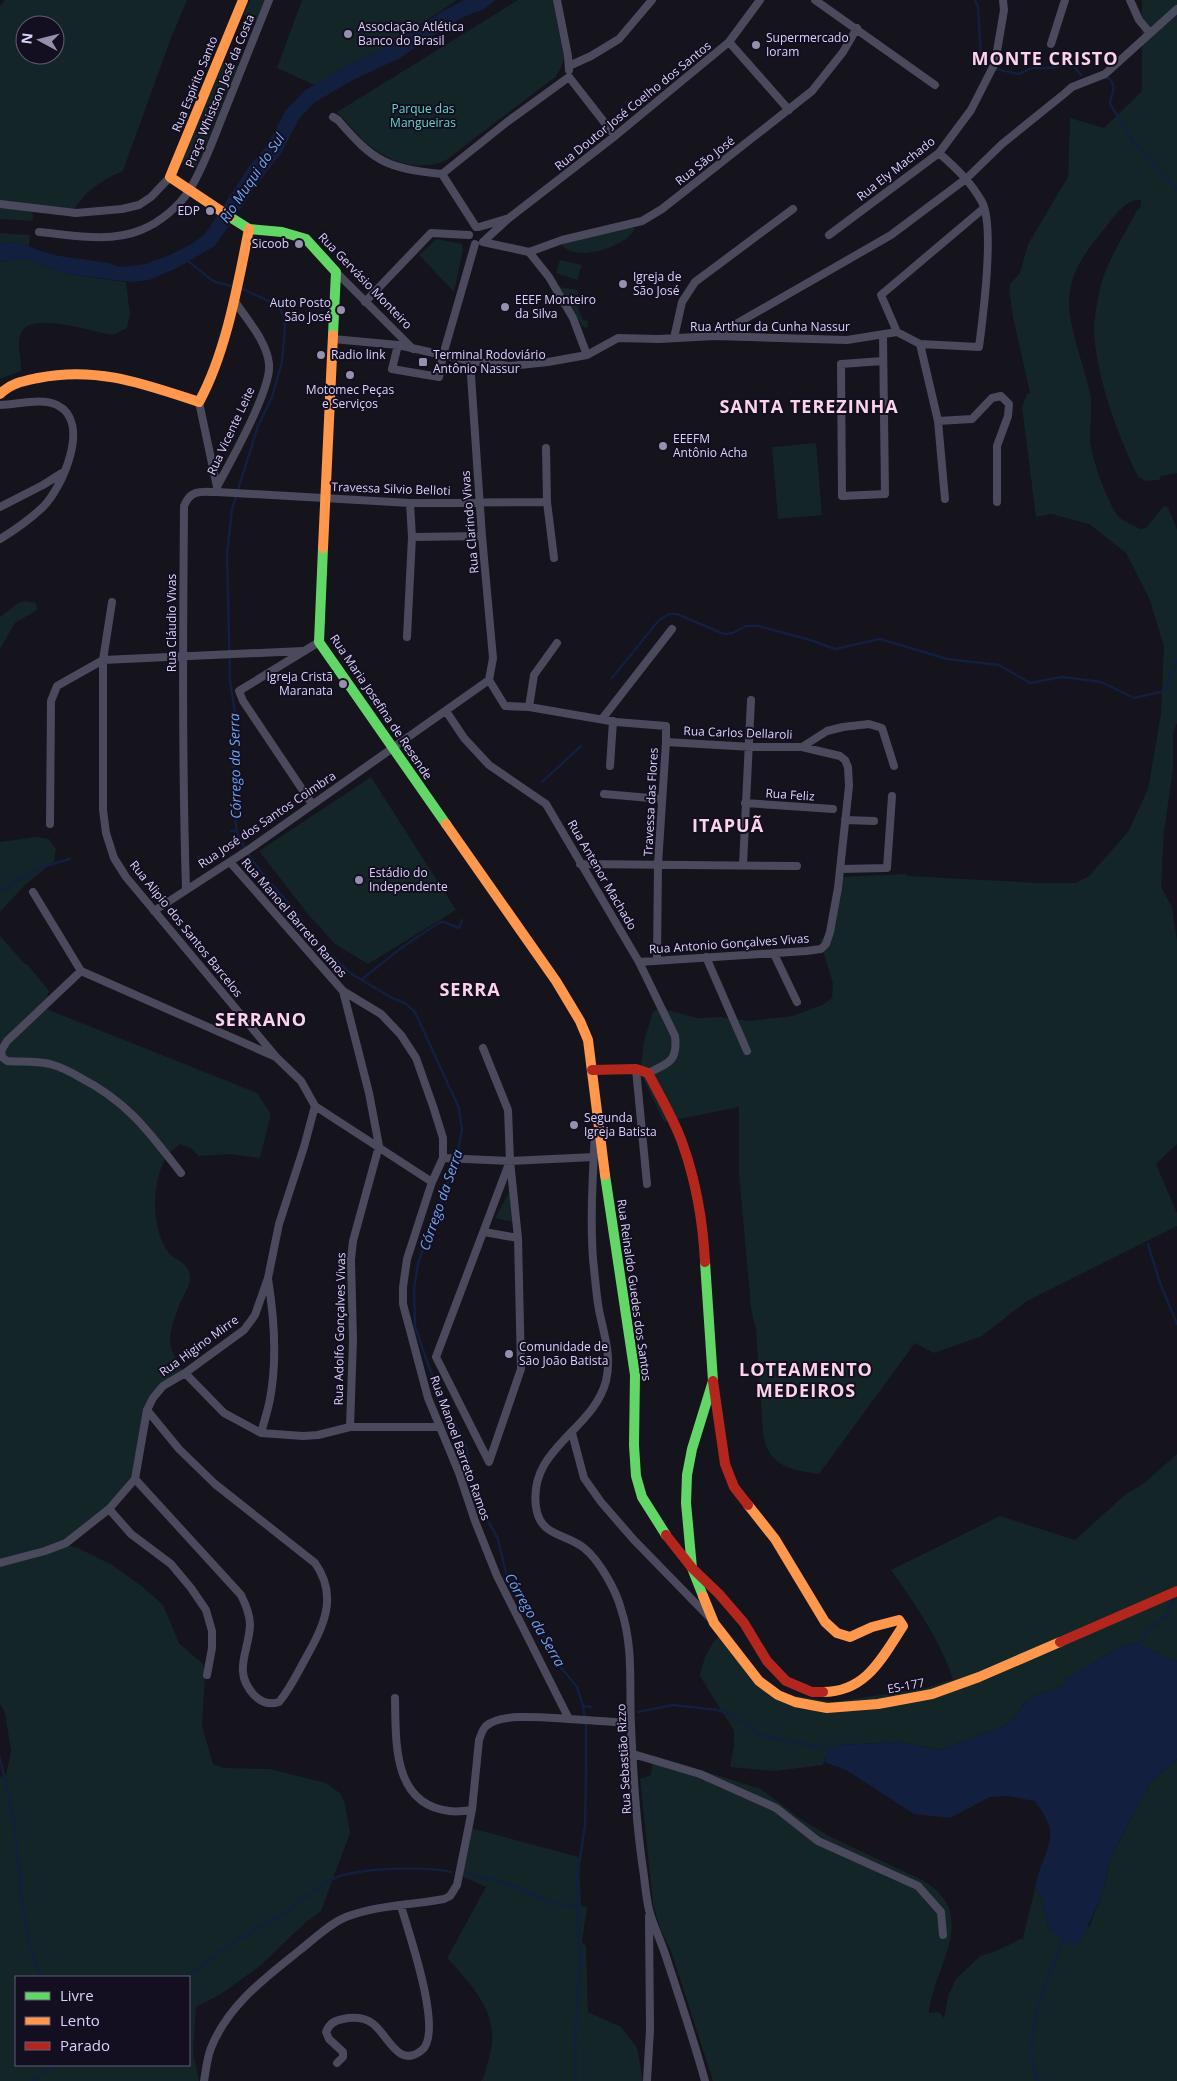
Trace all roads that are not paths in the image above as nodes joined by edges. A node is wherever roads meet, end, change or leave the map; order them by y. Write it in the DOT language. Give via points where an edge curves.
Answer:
graph roads {
  1 [pos="243,0"];
  2 [pos="269,0"];
  3 [pos="557,0"];
  4 [pos="652,0"];
  5 [pos="760,0"];
  6 [pos="815,0"];
  7 [pos="1003,0"];
  8 [pos="1065,0"];
  9 [pos="1130,0"];
  10 [pos="1177,9"];
  11 [pos="857,28"];
  12 [pos="1150,33"];
  13 [pos="729,42"];
  14 [pos="1051,44"];
  15 [pos="569,66"];
  16 [pos="569,77"];
  17 [pos="935,85"];
  18 [pos="789,110"];
  19 [pos="333,118"];
  20 [pos="615,136"];
  21 [pos="940,153"];
  22 [pos="442,174"];
  23 [pos="170,177"];
  24 [pos="967,178"];
  25 [pos="190,190"];
  26 [pos="0,204"];
  27 [pos="984,208"];
  28 [pos="792,209"];
  29 [pos="509,218"];
  30 [pos="478,227"];
  31 [pos="249,229"];
  32 [pos="40,232"];
  33 [pos="469,235"];
  34 [pos="829,235"];
  35 [pos="481,242"];
  36 [pos="529,252"];
  37 [pos="336,272"];
  38 [pos="235,297"];
  39 [pos="365,302"];
  40 [pos="897,332"];
  41 [pos="883,335"];
  42 [pos="715,336"];
  43 [pos="674,338"];
  44 [pos="333,339"];
  45 [pos="920,344"];
  46 [pos="398,346"];
  47 [pos="413,349"];
  48 [pos="588,355"];
  49 [pos="443,356"];
  50 [pos="470,361"];
  51 [pos="883,361"];
  52 [pos="0,394"];
  53 [pos="199,402"];
  54 [pos="0,405"];
  55 [pos="938,421"];
  56 [pos="546,448"];
  57 [pos="64,472"];
  58 [pos="217,490"];
  59 [pos="325,498"];
  60 [pos="945,499"];
  61 [pos="547,502"];
  62 [pos="997,502"];
  63 [pos="410,503"];
  64 [pos="480,503"];
  65 [pos="0,507"];
  66 [pos="482,536"];
  67 [pos="412,537"];
  68 [pos="0,539"];
  69 [pos="554,558"];
  70 [pos="112,602"];
  71 [pos="672,629"];
  72 [pos="407,637"];
  73 [pos="318,642"];
  74 [pos="557,643"];
  75 [pos="302,651"];
  76 [pos="183,656"];
  77 [pos="103,660"];
  78 [pos="489,680"];
  79 [pos="750,700"];
  80 [pos="529,707"];
  81 [pos="446,711"];
  82 [pos="602,719"];
  83 [pos="613,722"];
  84 [pos="666,742"];
  85 [pos="392,747"];
  86 [pos="748,747"];
  87 [pos="802,747"];
  88 [pos="610,766"];
  89 [pos="894,766"];
  90 [pos="604,794"];
  91 [pos="892,796"];
  92 [pos="662,799"];
  93 [pos="745,803"];
  94 [pos="312,804"];
  95 [pos="833,809"];
  96 [pos="845,820"];
  97 [pos="874,821"];
  98 [pos="50,824"];
  99 [pos="230,862"];
  100 [pos="580,864"];
  101 [pos="658,864"];
  102 [pos="743,865"];
  103 [pos="797,866"];
  104 [pos="840,869"];
  105 [pos="186,889"];
  106 [pos="33,892"];
  107 [pos="154,911"];
  108 [pos="774,954"];
  109 [pos="706,957"];
  110 [pos="657,959"];
  111 [pos="639,962"];
  112 [pos="81,971"];
  113 [pos="343,991"];
  114 [pos="797,1002"];
  115 [pos="483,1048"];
  116 [pos="747,1051"];
  117 [pos="277,1058"];
  118 [pos="636,1069"];
  119 [pos="592,1070"];
  120 [pos="648,1073"];
  121 [pos="315,1106"];
  122 [pos="379,1146"];
  123 [pos="598,1153"];
  124 [pos="443,1158"];
  125 [pos="510,1161"];
  126 [pos="181,1173"];
  127 [pos="432,1182"];
  128 [pos="647,1184"];
  129 [pos="484,1232"];
  130 [pos="518,1238"];
  131 [pos="268,1278"];
  132 [pos="185,1373"];
  133 [pos="712,1380"];
  134 [pos="148,1410"];
  135 [pos="350,1427"];
  136 [pos="440,1427"];
  137 [pos="261,1433"];
  138 [pos="572,1433"];
  139 [pos="561,1442"];
  140 [pos="135,1479"];
  141 [pos="109,1509"];
  142 [pos="0,1563"];
  143 [pos="692,1568"];
  144 [pos="1177,1591"];
  145 [pos="714,1623"];
  146 [pos="207,1675"];
  147 [pos="395,1698"];
  148 [pos="569,1719"];
  149 [pos="631,1723"];
  150 [pos="633,1754"];
  151 [pos="472,1810"];
  152 [pos="401,1906"];
  153 [pos="649,1909"];
  154 [pos="943,1935"];
  155 [pos="337,2063"];
  156 [pos="204,2081"];
  157 [pos="647,2081"];
  158 [pos="705,2081"];
  1 -- 23 [label="main road, Rua Espírito Santo"];
  2 -- 25 [label="street, Praça Whistson José da Costa"];
  3 -- 15 [label="street"];
  4 -- 15 [label="street" via="619,39"];
  5 -- 13 [label="street, Rua Doutor José Coelho dos Santos"];
  6 -- 11 [label="street"];
  7 -- 21 [label="street, Rua Ely Machado" via="995,63 971,110"];
  8 -- 14 [label="street"];
  9 -- 12 [label="street" via="1139,20"];
  10 -- 12 [label="street"];
  11 -- 17 [label="street"];
  11 -- 18 [label="street, Rua São José" via="812,91"];
  12 -- 24 [label="street" via="1105,74 1072,87 1002,144"];
  13 -- 18 [label="street"];
  13 -- 20 [label="street, Rua Doutor José Coelho dos Santos"];
  15 -- 16 [label="street"];
  16 -- 20 [label="street"];
  16 -- 22 [label="street"];
  18 -- 36 [label="street, Rua São José" via="642,221 562,240"];
  19 -- 22 [label="street" via="372,155 388,164 406,170"];
  20 -- 29 [label="street, Rua Doutor José Coelho dos Santos"];
  21 -- 24 [label="street"];
  21 -- 34 [label="street, Rua Ely Machado"];
  22 -- 30 [label="street"];
  23 -- 25 [label="main road"];
  23 -- 26 [label="street" via="152,197 139,205 122,209 76,213"];
  24 -- 27 [label="street"];
  24 -- 42 [label="street" via="891,235"];
  25 -- 31 [label="main road"];
  25 -- 32 [label="street" via="155,223 139,231 95,237"];
  27 -- 40 [label="street" via="881,295"];
  27 -- 45 [label="street" via="987,231 985,303 979,347"];
  28 -- 43 [label="street" via="695,282 682,302"];
  29 -- 30 [label="street, Rua Doutor José Coelho dos Santos"];
  29 -- 35 [label="street, Rua Doutor José Coelho dos Santos"];
  30 -- 33 [label="street"];
  30 -- 35 [label="street" via="486,232"];
  31 -- 37 [label="main road, Rua Gervásio Monteiro" via="282,232 306,239"];
  31 -- 38 [label="main road"];
  33 -- 35 [label="street" via="471,241"];
  33 -- 39 [label="street" via="431,233"];
  35 -- 36 [label="street"];
  35 -- 49 [label="street"];
  36 -- 48 [label="street" via="573,318"];
  37 -- 39 [label="street, Rua Gervásio Monteiro"];
  37 -- 44 [label="main road, Rua Maria Josefina de Resende"];
  38 -- 53 [label="main road" via="210,378"];
  38 -- 58 [label="street, Rua Vicente Leite" via="261,341 269,363 268,374 258,405"];
  39 -- 47 [label="street, Rua Gervásio Monteiro"];
  40 -- 41 [label="street, Rua Arthur da Cunha Nassur"];
  40 -- 45 [label="street"];
  41 -- 42 [label="street, Rua Arthur da Cunha Nassur" via="847,340"];
  41 -- 51 [label="street"];
  42 -- 43 [label="street, Rua Arthur da Cunha Nassur"];
  43 -- 48 [label="street, Rua Arthur da Cunha Nassur" via="618,338"];
  44 -- 46 [label="street, Rua Arthur da Cunha Nassur"];
  44 -- 59 [label="main road, Rua Maria Josefina de Resende"];
  45 -- 55 [label="street"];
  46 -- 47 [label="street, Rua Arthur da Cunha Nassur"];
  46 -- 49 [label="street" via="392,369 439,377"];
  47 -- 49 [label="street, Rua Arthur da Cunha Nassur"];
  48 -- 50 [label="street, Rua Arthur da Cunha Nassur" via="510,366"];
  49 -- 50 [label="street, Rua Arthur da Cunha Nassur"];
  50 -- 64 [label="street, Rua Clarindo Vivas"];
  51 -- 51 [label="street" via="885,494 842,496 841,364"];
  52 -- 53 [label="main road" via="16,383 85,373 131,380"];
  53 -- 58 [label="street"];
  54 -- 57 [label="street" via="46,402 64,410 73,442"];
  55 -- 60 [label="street"];
  55 -- 62 [label="street" via="972,419 992,398 1001,396 1009,404 997,446"];
  56 -- 61 [label="street"];
  57 -- 65 [label="street"];
  57 -- 68 [label="street" via="44,506"];
  58 -- 59 [label="street, Rua Cláudio Vivas" via="228,494"];
  58 -- 76 [label="street, Rua Cláudio Vivas" via="194,493 184,506"];
  59 -- 63 [label="street, Travessa Silvio Belloti"];
  59 -- 73 [label="main road, Rua Maria Josefina de Resende"];
  61 -- 64 [label="street, Travessa Silvio Belloti"];
  61 -- 69 [label="street"];
  63 -- 64 [label="street, Travessa Silvio Belloti"];
  63 -- 67 [label="street"];
  64 -- 66 [label="street, Rua Clarindo Vivas"];
  66 -- 67 [label="street"];
  66 -- 78 [label="street, Rua Clarindo Vivas" via="493,658"];
  67 -- 72 [label="street"];
  70 -- 77 [label="street, Rua Alipio dos Santos Barcelos"];
  71 -- 82 [label="street"];
  73 -- 75 [label="street"];
  73 -- 85 [label="main road, Rua Maria Josefina de Resende / ES-177"];
  74 -- 80 [label="street" via="534,675"];
  75 -- 76 [label="street"];
  75 -- 94 [label="street" via="239,691"];
  76 -- 77 [label="street"];
  76 -- 105 [label="street, Rua Cláudio Vivas"];
  77 -- 98 [label="street" via="57,686 54,692 51,706"];
  77 -- 107 [label="street, Rua Alipio dos Santos Barcelos" via="102,810 106,833 114,858"];
  78 -- 80 [label="street, Rua Carlos Dellaroli" via="506,706"];
  78 -- 81 [label="street, Rua José dos Santos Coimbra"];
  79 -- 86 [label="street"];
  80 -- 82 [label="street, Rua Carlos Dellaroli"];
  81 -- 85 [label="street, Rua José dos Santos Coimbra"];
  81 -- 100 [label="street, Rua Antenor Machado" via="464,738 489,765 546,804"];
  82 -- 83 [label="street, Rua Carlos Dellaroli"];
  83 -- 84 [label="street, Rua Carlos Dellaroli" via="666,726"];
  83 -- 88 [label="street"];
  84 -- 86 [label="street, Rua Carlos Dellaroli"];
  84 -- 92 [label="street, Travessa das Flores"];
  85 -- 94 [label="street, Rua José dos Santos Coimbra"];
  85 -- 119 [label="main road, Rua Maria Josefina de Resende / ES-177" via="570,1003 588,1040"];
  86 -- 87 [label="street, Rua Carlos Dellaroli"];
  86 -- 93 [label="street"];
  87 -- 89 [label="street, Rua Carlos Dellaroli" via="827,731 869,724 882,728"];
  87 -- 96 [label="street, Rua Antonio Gonçalves Vivas" via="845,760 849,786"];
  90 -- 92 [label="street"];
  91 -- 104 [label="street" via="887,868"];
  92 -- 101 [label="street, Travessa das Flores"];
  93 -- 95 [label="street, Rua Feliz"];
  93 -- 102 [label="street"];
  94 -- 99 [label="street, Rua José dos Santos Coimbra"];
  96 -- 97 [label="street"];
  96 -- 104 [label="street, Rua Antonio Gonçalves Vivas"];
  99 -- 105 [label="street, Rua José dos Santos Coimbra"];
  99 -- 113 [label="street, Rua Manoel Barreto Ramos"];
  100 -- 101 [label="street"];
  100 -- 111 [label="street, Rua Antenor Machado"];
  101 -- 102 [label="street"];
  101 -- 110 [label="street, Travessa das Flores"];
  102 -- 103 [label="street"];
  104 -- 108 [label="street, Rua Antonio Gonçalves Vivas" via="826,944 821,949"];
  105 -- 107 [label="street, Rua José dos Santos Coimbra"];
  106 -- 112 [label="street"];
  107 -- 117 [label="street, Rua Alipio dos Santos Barcelos"];
  108 -- 109 [label="street, Rua Antonio Gonçalves Vivas"];
  108 -- 114 [label="street"];
  109 -- 110 [label="street, Rua Antonio Gonçalves Vivas"];
  109 -- 116 [label="street"];
  110 -- 111 [label="street, Rua Antonio Gonçalves Vivas"];
  111 -- 120 [label="street, Rua Antenor Machado" via="675,1036 676,1046 670,1062"];
  112 -- 117 [label="street"];
  112 -- 126 [label="street" via="7,1041 1,1051 2,1058 51,1064 94,1084 140,1121"];
  113 -- 122 [label="street"];
  113 -- 124 [label="street, Rua Manoel Barreto Ramos" via="381,1014 401,1035 416,1058 443,1138"];
  115 -- 125 [label="street" via="508,1110"];
  117 -- 121 [label="street, Rua Alipio dos Santos Barcelos" via="301,1081"];
  118 -- 119 [label="main road"];
  118 -- 120 [label="main road"];
  118 -- 128 [label="street"];
  119 -- 123 [label="main road, Rua Maria Josefina de Resende / ES-177"];
  120 -- 133 [label="main road" via="683,1144 695,1191 704,1241"];
  121 -- 122 [label="street, Rua Alipio dos Santos Barcelos"];
  121 -- 131 [label="street, Rua Higino Mirre" via="279,1224"];
  122 -- 127 [label="street, Rua Alipio dos Santos Barcelos"];
  122 -- 135 [label="street, Rua Adolfo Gonçalves Vivas" via="351,1259"];
  123 -- 125 [label="street"];
  123 -- 138 [label="street, Rua Maria Josefina de Resende" via="593,1258 610,1364 605,1385 593,1408"];
  123 -- 143 [label="main road, Rua Reinaldo Guedes dos Santos / ES-177" via="635,1375 636,1476 642,1497 658,1524"];
  124 -- 125 [label="street"];
  124 -- 127 [label="street, Rua Manoel Barreto Ramos"];
  125 -- 129 [label="street"];
  125 -- 130 [label="street"];
  127 -- 136 [label="street, Rua Manoel Barreto Ramos" via="407,1259 403,1304 428,1398"];
  129 -- 130 [label="street"];
  129 -- 130 [label="street" via="436,1358 489,1462 521,1369"];
  131 -- 132 [label="street, Rua Higino Mirre" via="254,1315 244,1330"];
  131 -- 137 [label="street, Rua Higino Mirre" via="272,1306 272,1363 270,1398"];
  132 -- 134 [label="street, Rua Higino Mirre" via="163,1386"];
  132 -- 137 [label="street" via="224,1413"];
  133 -- 143 [label="main road" via="687,1475 686,1503"];
  133 -- 143 [label="main road" via="725,1464 734,1487 775,1539 825,1622 837,1633 850,1637 899,1620 903,1626 880,1662 858,1684 837,1692 812,1692 786,1681 767,1661 744,1623"];
  134 -- 140 [label="street, Rua Higino Mirre"];
  134 -- 140 [label="street" via="179,1449 215,1484 315,1563 324,1575 328,1592 326,1616 313,1646 279,1702 266,1703 257,1699 246,1686 243,1667 250,1625 241,1595"];
  135 -- 136 [label="street"];
  135 -- 137 [label="street" via="318,1435"];
  136 -- 148 [label="street, Rua Manoel Barreto Ramos" via="497,1576"];
  138 -- 139 [label="street, Rua Maria Josefina de Resende"];
  138 -- 145 [label="street" via="584,1478 601,1502"];
  139 -- 149 [label="street, Rua Sebastião Rizzo" via="544,1465 537,1482 536,1507 546,1528 586,1550 602,1570 620,1605 630,1650"];
  140 -- 141 [label="street"];
  141 -- 142 [label="street" via="66,1543"];
  141 -- 146 [label="street" via="130,1534 171,1564 206,1610 212,1631"];
  143 -- 145 [label="main road, ES-177 / ES-177"];
  144 -- 145 [label="main road, ES-177 / ES-177" via="979,1677 932,1694 878,1704 827,1708 778,1695 759,1680"];
  147 -- 151 [label="street" via="397,1752 402,1775 412,1793 434,1808 450,1812"];
  148 -- 149 [label="street"];
  148 -- 151 [label="street" via="518,1718 487,1725 479,1740"];
  149 -- 150 [label="street, Rua Sebastião Rizzo"];
  150 -- 153 [label="street, Rua Sebastião Rizzo" via="642,1866"];
  150 -- 154 [label="street" via="700,1774 776,1808 818,1841 918,1886 941,1912"];
  151 -- 152 [label="street" via="454,1891 444,1899"];
  152 -- 155 [label="street" via="429,2013 424,2049 409,2056 401,2055 372,2023 354,2017 339,2019 326,2032 343,2052"];
  152 -- 156 [label="street" via="374,1909 339,1921 256,1985 245,1995 217,2035"];
  153 -- 157 [label="street"];
  153 -- 158 [label="street, Rua Sebastião Rizzo"];
}
